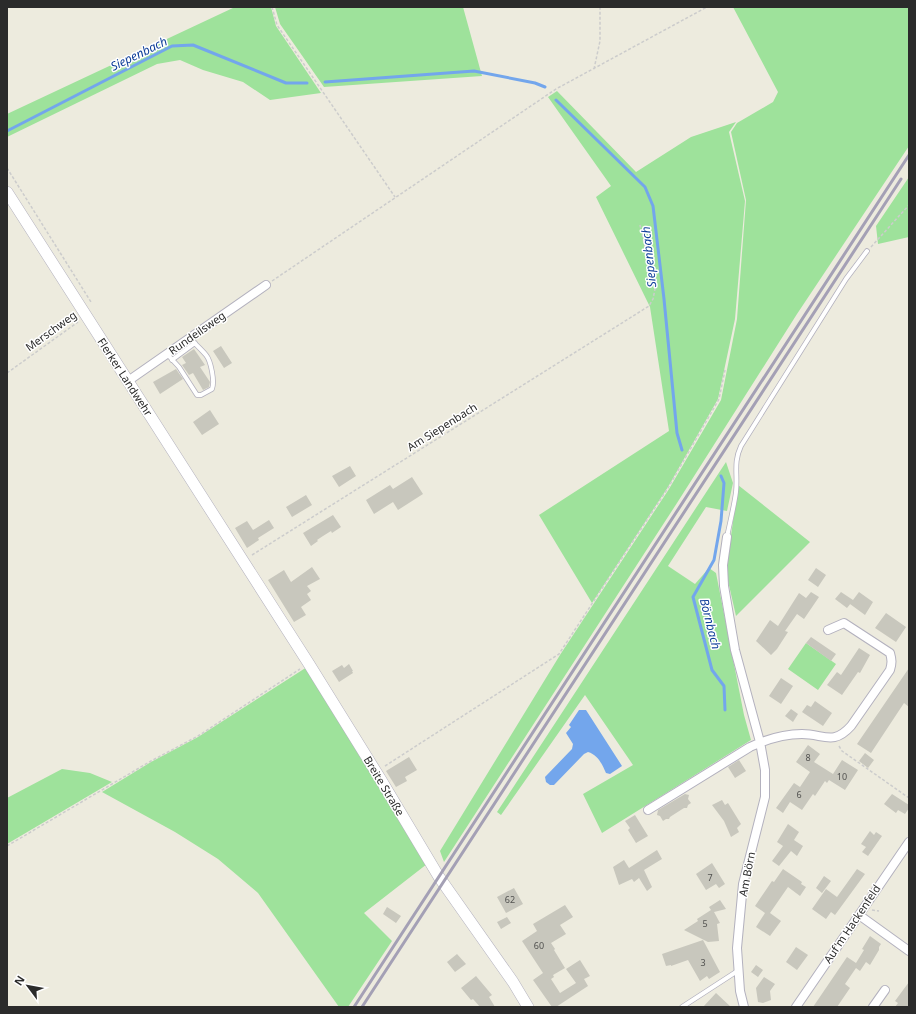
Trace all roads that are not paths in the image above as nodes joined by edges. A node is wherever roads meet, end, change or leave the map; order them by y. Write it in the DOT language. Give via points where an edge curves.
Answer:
graph roads {
  1 [pos="7,192"];
  2 [pos="867,251"];
  3 [pos="266,285"];
  4 [pos="192,341"];
  5 [pos="169,357"];
  6 [pos="128,381"];
  7 [pos="727,537"];
  8 [pos="243,562"];
  9 [pos="828,630"];
  10 [pos="760,742"];
  11 [pos="648,810"];
  12 [pos="909,842"];
  13 [pos="859,915"];
  14 [pos="909,951"];
  15 [pos="739,970"];
  16 [pos="885,990"];
  17 [pos="528,1007"];
  18 [pos="682,1007"];
  19 [pos="744,1007"];
  20 [pos="796,1007"];
  21 [pos="874,1007"];
  1 -- 6 [label="street, Flerker Landwehr"];
  2 -- 7 [label="lane" via="846,279 741,446 736,460 736,493"];
  3 -- 4 [label="street, Rundeilsweg"];
  4 -- 5 [label="street, Rundeilsweg"];
  4 -- 5 [label="lane" via="207,356 212,389 198,395"];
  5 -- 6 [label="street, Rundeilsweg"];
  6 -- 8 [label="street, Flerker Landwehr"];
  7 -- 10 [label="street, Am Börn" via="723,565 724,586 735,650"];
  8 -- 17 [label="street, Breite Straße" via="376,772 439,878"];
  9 -- 10 [label="street" via="844,623 890,653 890,670 852,726 840,736 833,738 803,734"];
  10 -- 11 [label="street"];
  10 -- 15 [label="street, Am Börn" via="765,770 765,797 743,884 738,948"];
  12 -- 13 [label="street, Auf'm Hackenfeld"];
  13 -- 14 [label="street"];
  13 -- 20 [label="street, Auf'm Hackenfeld"];
  15 -- 18 [label="lane"];
  15 -- 19 [label="street, Am Börn"];
  16 -- 21 [label="street"];
}
